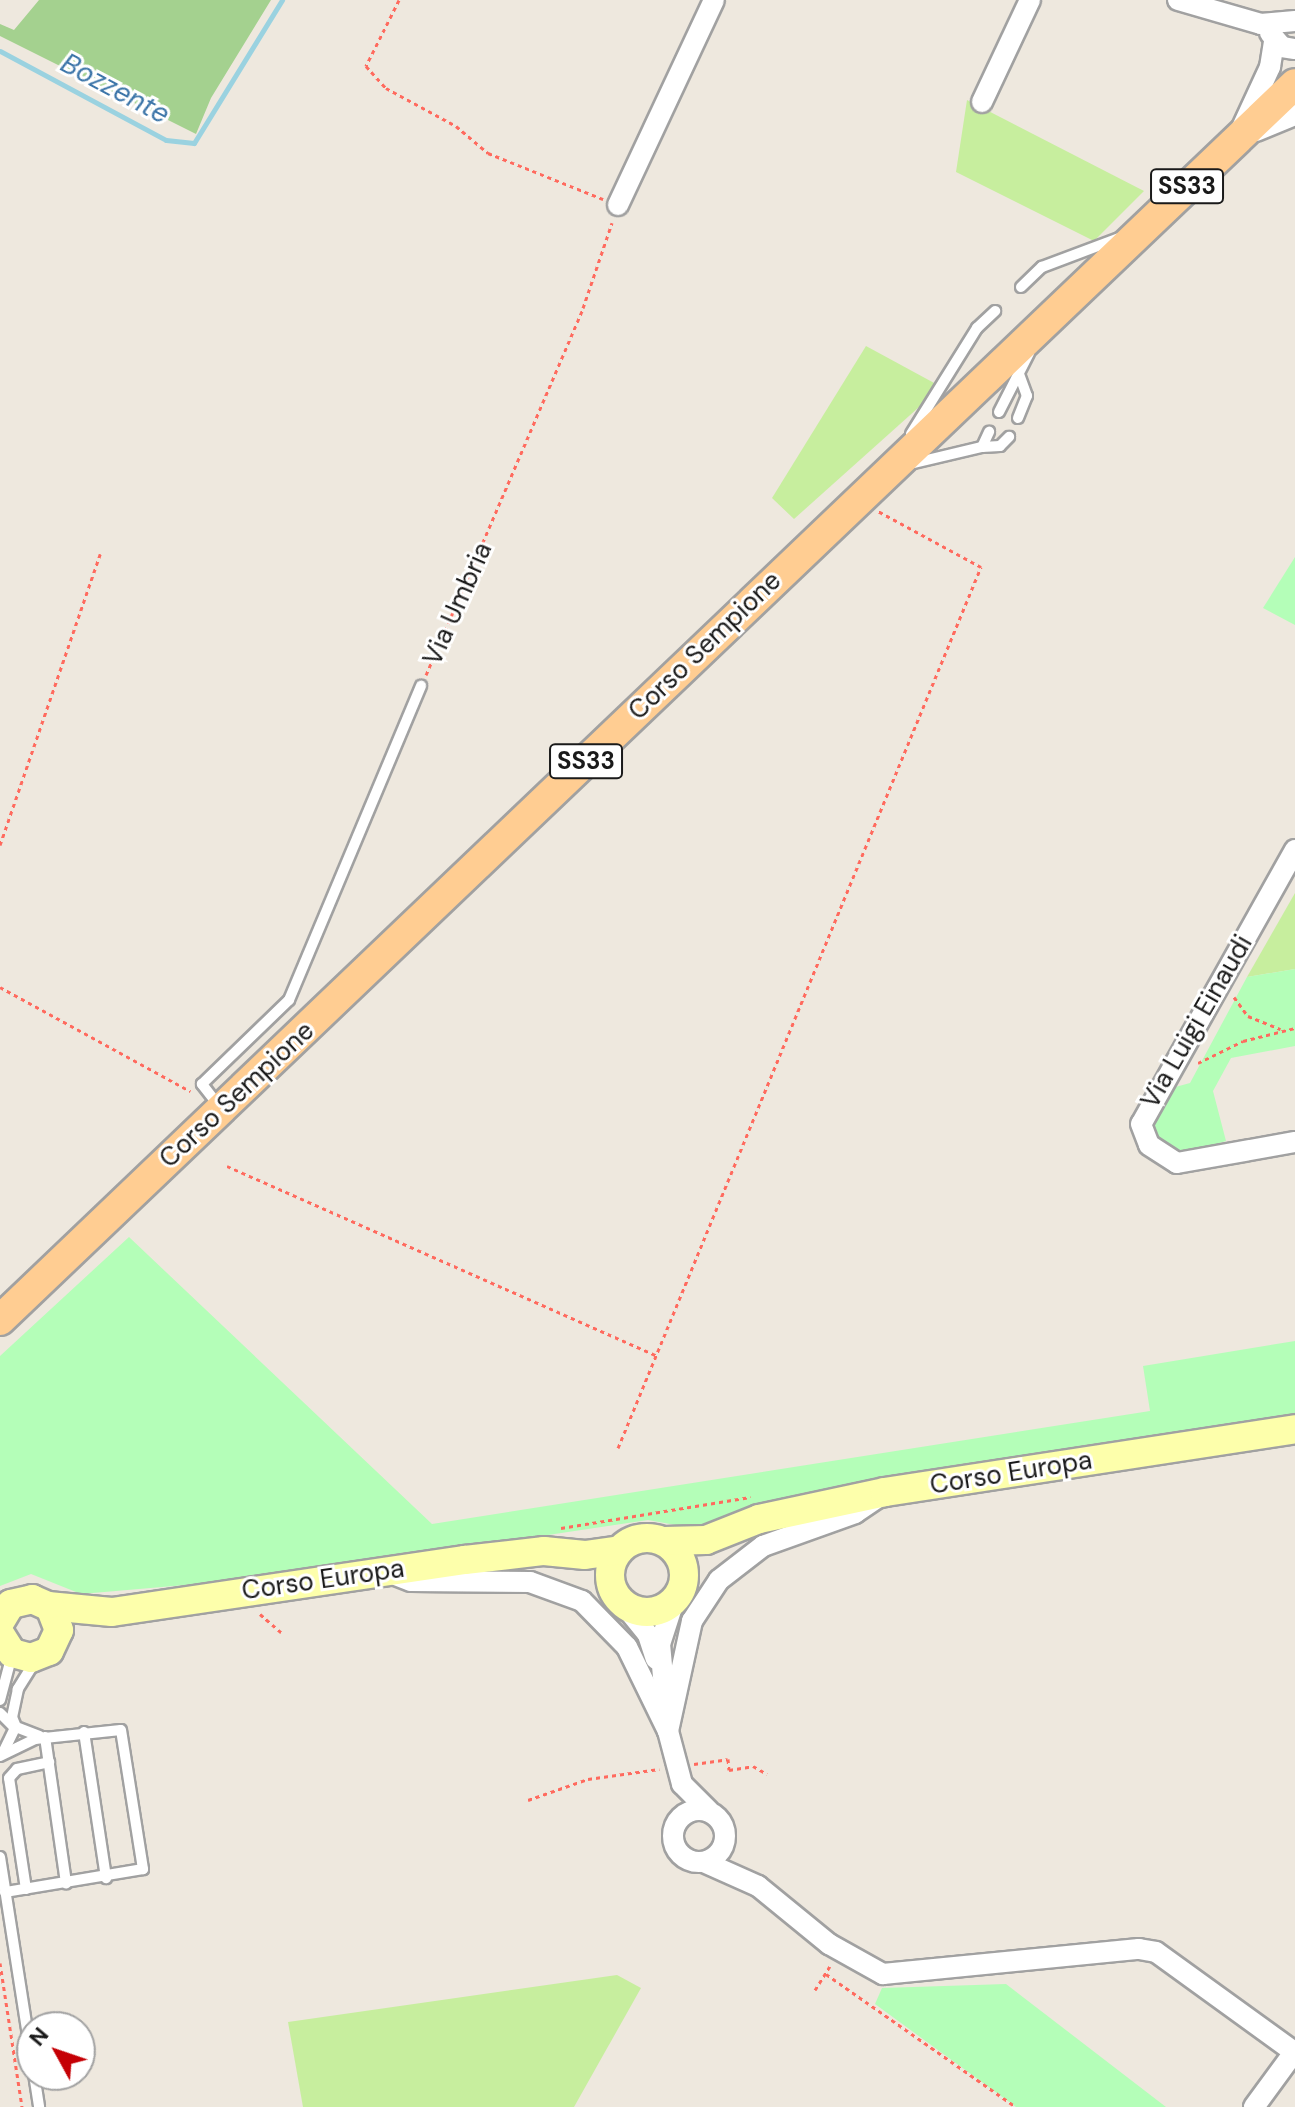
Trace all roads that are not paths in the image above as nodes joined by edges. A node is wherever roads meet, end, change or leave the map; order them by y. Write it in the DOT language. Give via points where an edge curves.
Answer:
graph roads {
  1 [pos="714,0"];
  2 [pos="1030,0"];
  3 [pos="1178,0"];
  4 [pos="1223,7"];
  5 [pos="1277,27"];
  6 [pos="1295,37"];
  7 [pos="1295,49"];
  8 [pos="1295,84"];
  9 [pos="982,102"];
  10 [pos="1295,115"];
  11 [pos="1238,140"];
  12 [pos="618,205"];
  13 [pos="1137,233"];
  14 [pos="1021,287"];
  15 [pos="995,311"];
  16 [pos="1050,313"];
  17 [pos="1019,374"];
  18 [pos="999,412"];
  19 [pos="1018,418"];
  20 [pos="989,432"];
  21 [pos="1009,437"];
  22 [pos="982,447"];
  23 [pos="889,469"];
  24 [pos="421,686"];
  25 [pos="1295,850"];
  26 [pos="302,1011"];
  27 [pos="1295,1142"];
  28 [pos="63,1260"];
  29 [pos="0,1302"];
  30 [pos="0,1320"];
  31 [pos="1295,1429"];
  32 [pos="885,1492"];
  33 [pos="731,1533"];
  34 [pos="664,1541"];
  35 [pos="619,1550"];
  36 [pos="528,1555"];
  37 [pos="383,1571"];
  38 [pos="678,1594"];
  39 [pos="618,1598"];
  40 [pos="48,1606"];
  41 [pos="118,1612"];
  42 [pos="4,1614"];
  43 [pos="5,1646"];
  44 [pos="48,1650"];
  45 [pos="660,1669"];
  46 [pos="0,1700"];
  47 [pos="0,1713"];
  48 [pos="14,1723"];
  49 [pos="668,1731"];
  50 [pos="84,1732"];
  51 [pos="45,1737"];
  52 [pos="0,1756"];
  53 [pos="49,1762"];
  54 [pos="676,1768"];
  55 [pos="709,1811"];
  56 [pos="726,1832"];
  57 [pos="673,1836"];
  58 [pos="0,1857"];
  59 [pos="704,1862"];
  60 [pos="106,1878"];
  61 [pos="66,1883"];
  62 [pos="758,1886"];
  63 [pos="26,1889"];
  64 [pos="5,1892"];
  65 [pos="1295,2052"];
  66 [pos="39,2107"];
  67 [pos="1254,2107"];
  1 -- 12 [label="street"];
  2 -- 9 [label="street"];
  3 -- 4 [label="street"];
  4 -- 5 [label="street"];
  5 -- 6 [label="street"];
  5 -- 7 [label="street"];
  5 -- 11 [label="street" via="1270,67"];
  8 -- 11 [label="main road, Corso Sempione / SS33"];
  10 -- 11 [label="street, Corso Sempione"];
  11 -- 13 [label="main road, Corso Sempione / SS33"];
  13 -- 14 [label="lane" via="1042,267"];
  13 -- 16 [label="main road, Corso Sempione / SS33"];
  15 -- 23 [label="lane" via="977,328"];
  16 -- 17 [label="lane"];
  16 -- 23 [label="main road, Corso Sempione / SS33"];
  17 -- 18 [label="lane"];
  17 -- 19 [label="lane" via="1027,396"];
  20 -- 22 [label="lane"];
  21 -- 22 [label="lane" via="1000,446"];
  22 -- 23 [label="lane"];
  23 -- 26 [label="main road, Corso Sempione / SS33"];
  24 -- 26 [label="lane, Via Umbria"];
  25 -- 27 [label="street, Via Luigi Einaudi" via="1141,1124 1149,1145 1167,1160 1190,1164"];
  26 -- 28 [label="main road, Corso Sempione / SS33" via="221,1109"];
  28 -- 29 [label="lane"];
  28 -- 30 [label="main road, Corso Sempione / SS33"];
  31 -- 32 [label="main road, Corso Europa"];
  32 -- 33 [label="main road, Corso Europa" via="786,1512"];
  32 -- 49 [label="street" via="855,1513 763,1546 719,1580 692,1621"];
  33 -- 34 [label="main road, Corso Europa" via="686,1543"];
  33 -- 38 [label="main road, Corso Europa" via="698,1561"];
  34 -- 35 [label="main road" via="645,1537"];
  34 -- 38 [label="main road" via="684,1566"];
  35 -- 36 [label="main road, Corso Europa"];
  35 -- 39 [label="main road" via="611,1565"];
  36 -- 37 [label="main road, Corso Europa"];
  36 -- 39 [label="main road, Corso Europa" via="591,1572"];
  37 -- 41 [label="main road, Corso Europa"];
  37 -- 49 [label="street" via="411,1581 530,1582 582,1601 627,1647"];
  38 -- 39 [label="main road" via="650,1612"];
  38 -- 45 [label="street" via="663,1620"];
  39 -- 45 [label="street" via="648,1635"];
  40 -- 41 [label="main road, Corso Europa"];
  40 -- 42 [label="main road, Corso Europa" via="32,1599"];
  40 -- 44 [label="main road" via="59,1625"];
  41 -- 44 [label="main road, Corso Europa" via="76,1627"];
  43 -- 44 [label="main road" via="31,1658"];
  43 -- 46 [label="lane"];
  44 -- 48 [label="lane" via="18,1689"];
  45 -- 49 [label="street"];
  47 -- 48 [label="lane"];
  48 -- 51 [label="lane"];
  48 -- 52 [label="lane" via="13,1737"];
  49 -- 54 [label="street"];
  50 -- 51 [label="lane"];
  50 -- 60 [label="lane"];
  50 -- 60 [label="lane" via="121,1730 142,1862 140,1873"];
  51 -- 52 [label="lane"];
  51 -- 53 [label="lane"];
  53 -- 61 [label="lane"];
  53 -- 63 [label="lane" via="17,1769 9,1778"];
  54 -- 55 [label="street" via="688,1791"];
  54 -- 57 [label="street"];
  55 -- 56 [label="street"];
  55 -- 57 [label="street" via="684,1814"];
  56 -- 59 [label="street" via="723,1848"];
  56 -- 62 [label="street" via="735,1859"];
  57 -- 59 [label="street" via="682,1856"];
  58 -- 64 [label="lane"];
  59 -- 62 [label="street"];
  60 -- 61 [label="lane"];
  61 -- 63 [label="lane"];
  62 -- 65 [label="street" via="829,1944 870,1969 895,1976 1139,1949 1156,1952"];
  63 -- 64 [label="lane"];
  64 -- 66 [label="lane"];
  65 -- 67 [label="street"];
}
